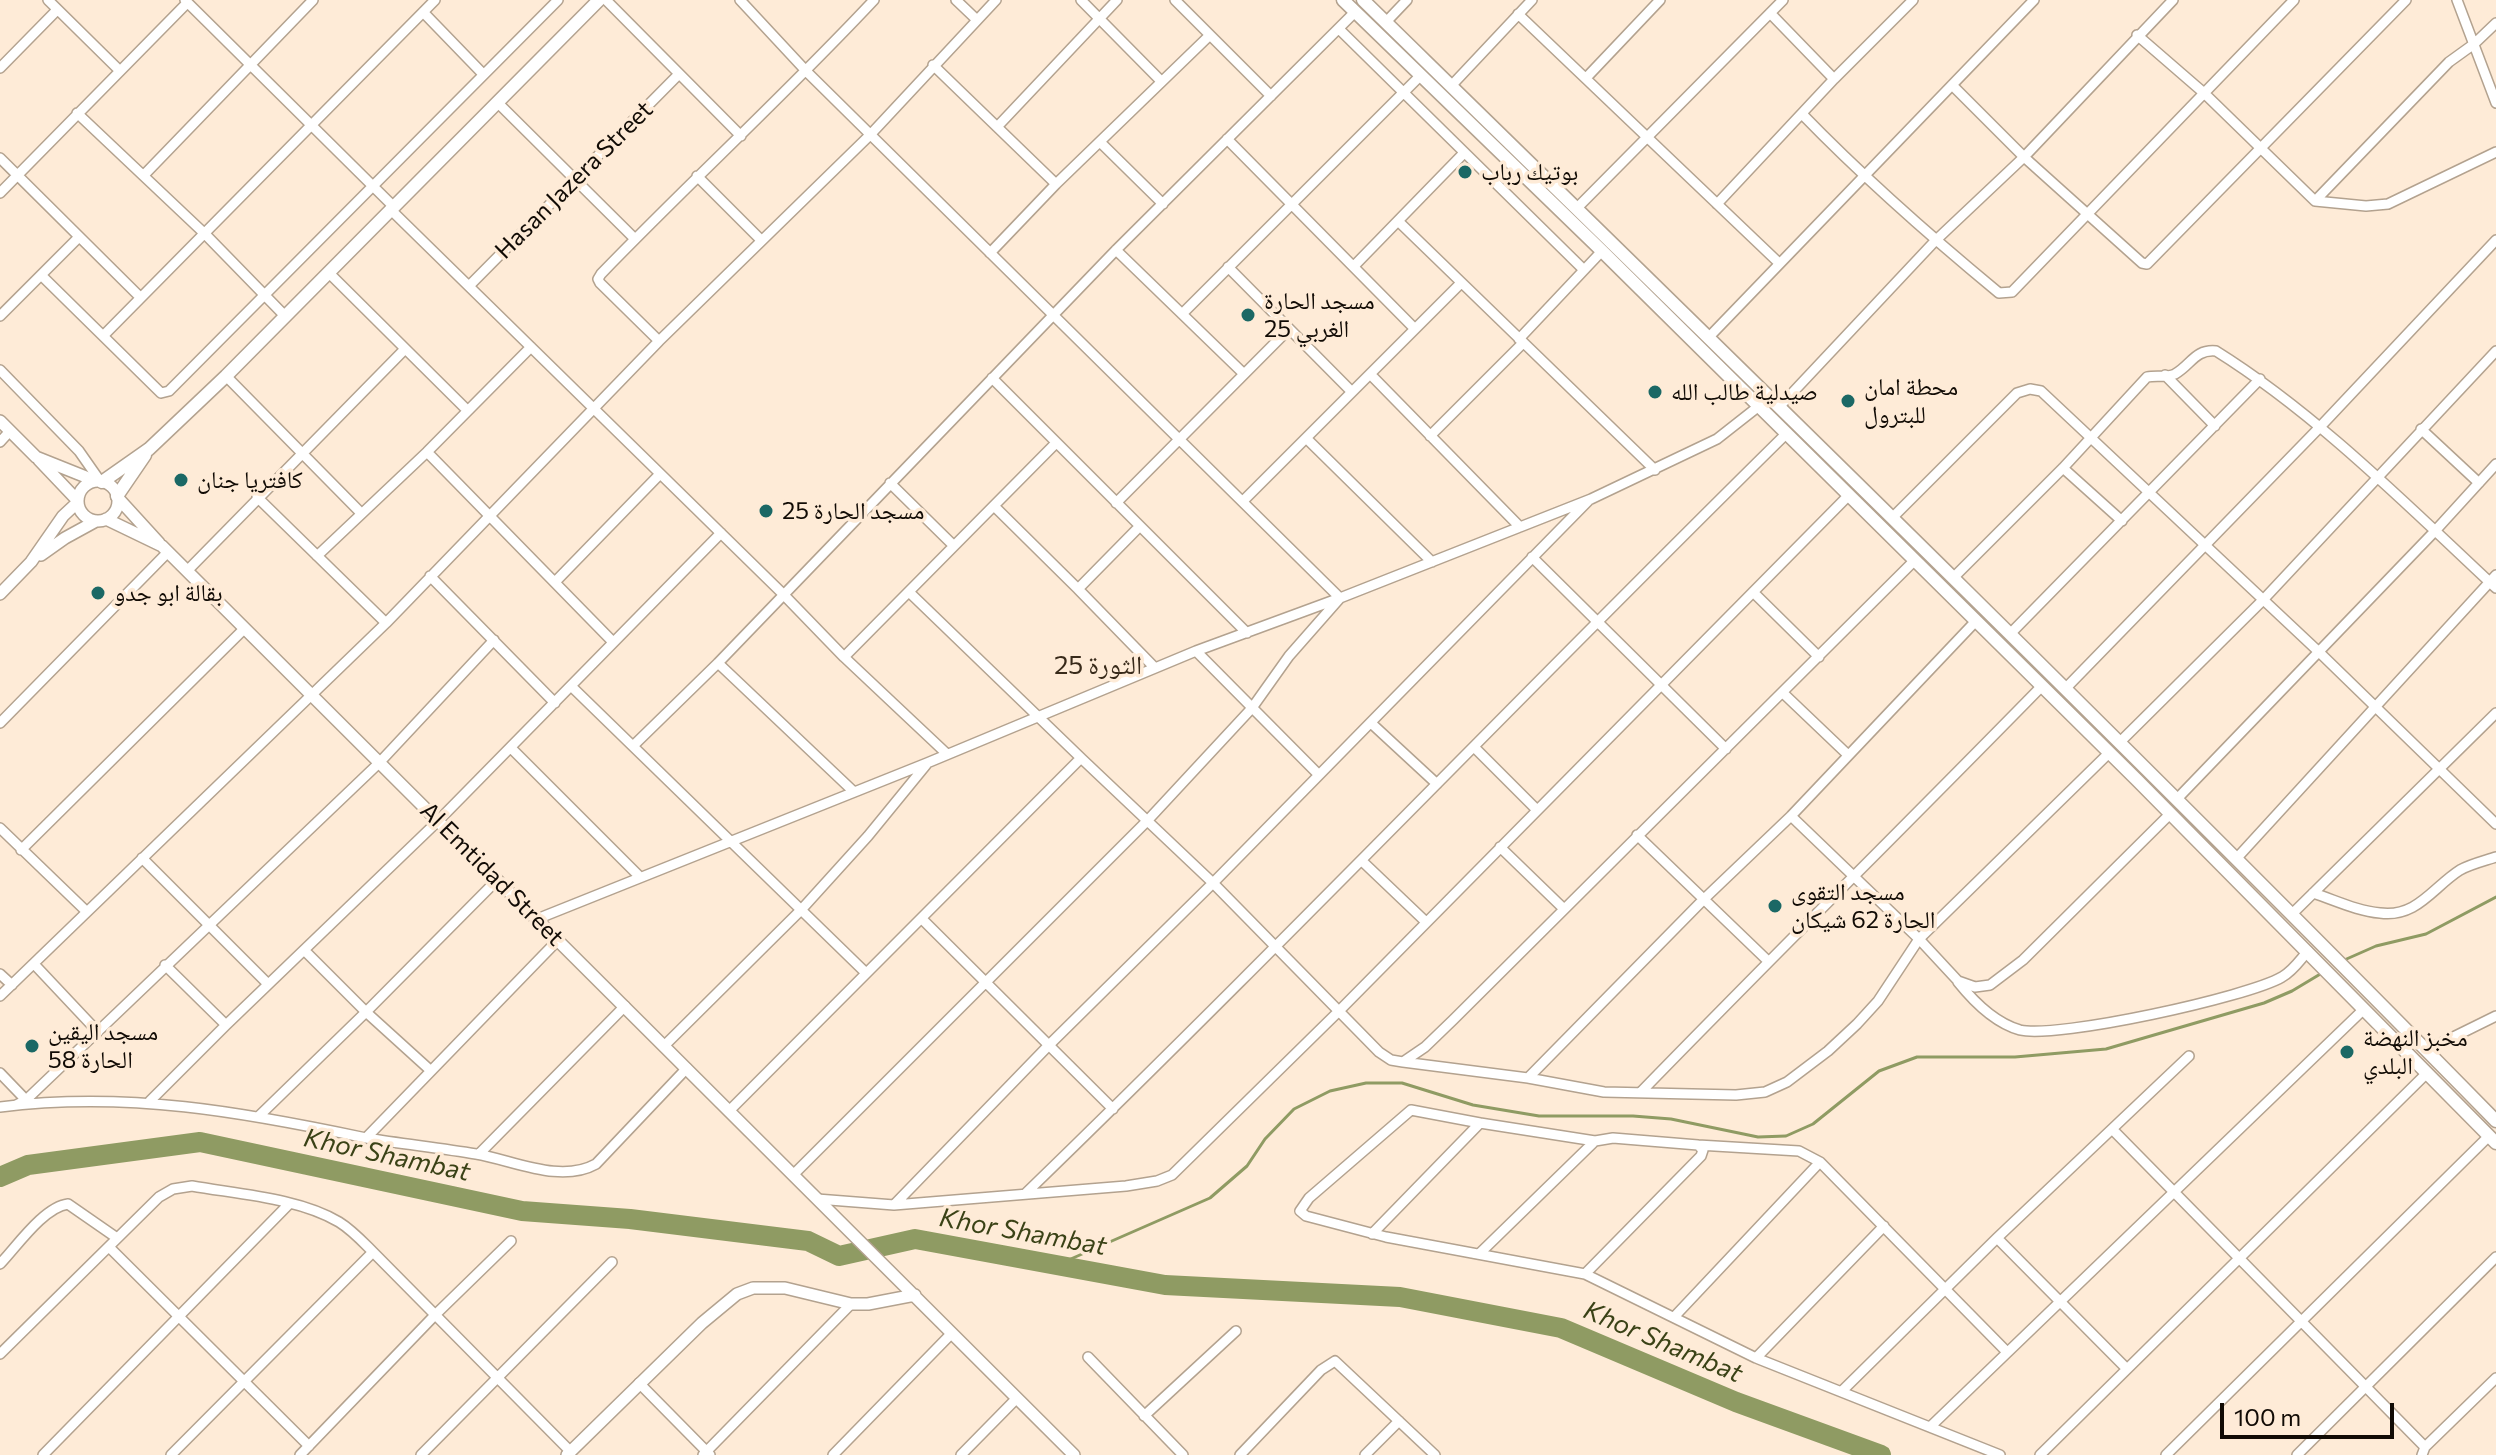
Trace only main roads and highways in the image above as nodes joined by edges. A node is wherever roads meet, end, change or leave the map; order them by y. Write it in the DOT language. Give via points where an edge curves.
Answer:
graph roads {
  1 [pos="599,0"];
  2 [pos="1343,0"];
  3 [pos="1363,0"];
  4 [pos="149,449"];
  5 [pos="99,481"];
  6 [pos="117,497"];
  7 [pos="2496,1120"];
  8 [pos="2492,1140"];
  1 -- 4 [label="main road"];
  2 -- 8 [label="main road" via="1787,433"];
  3 -- 7 [label="main road" via="1780,406"];
  4 -- 5 [label="main road"];
  4 -- 6 [label="main road"];
}
